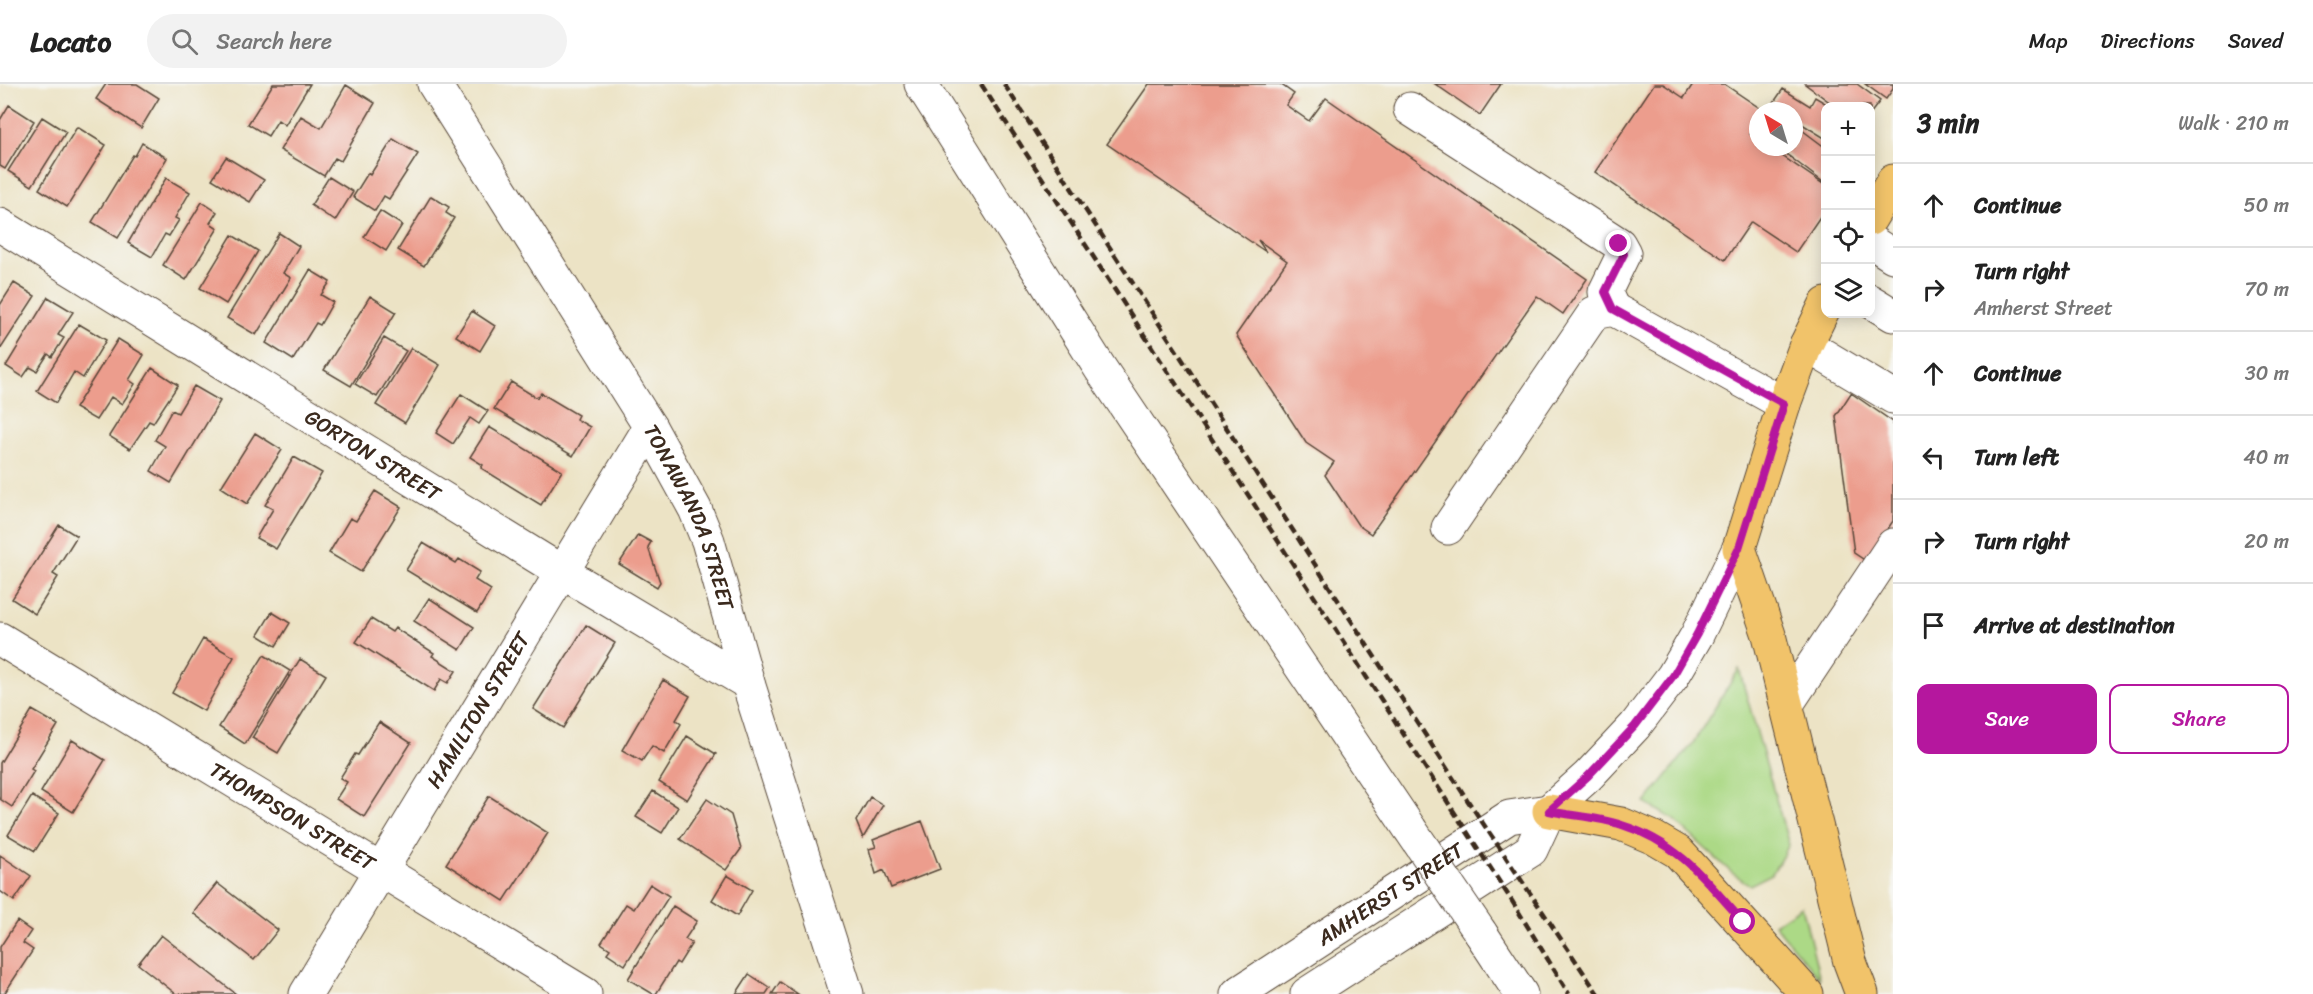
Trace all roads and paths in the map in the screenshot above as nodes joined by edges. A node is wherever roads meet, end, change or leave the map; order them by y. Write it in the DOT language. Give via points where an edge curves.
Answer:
graph roads {
  1 [pos="434,84"];
  2 [pos="921,84"];
  3 [pos="1410,109"];
  4 [pos="1893,181"];
  5 [pos="1875,211"];
  6 [pos="0,225"];
  7 [pos="1875,244"];
  8 [pos="1893,256"];
  9 [pos="1875,305"];
  10 [pos="1613,309"];
  11 [pos="1821,314"];
  12 [pos="1893,315"];
  13 [pos="1806,345"];
  14 [pos="1893,397"];
  15 [pos="1784,404"];
  16 [pos="650,427"];
  17 [pos="1449,528"];
  18 [pos="1893,545"];
  19 [pos="1739,548"];
  20 [pos="562,572"];
  21 [pos="0,639"];
  22 [pos="748,683"];
  23 [pos="1787,704"];
  24 [pos="1549,811"];
  25 [pos="380,871"];
  26 [pos="306,994"];
  27 [pos="585,994"];
  28 [pos="847,994"];
  29 [pos="1237,994"];
  30 [pos="1307,994"];
  31 [pos="1521,994"];
  32 [pos="1807,994"];
  33 [pos="1862,994"];
  1 -- 16 [label="street, TONAWANDA STREET"];
  2 -- 31 [label="street, bridge" via="1100,368"];
  3 -- 10 [label="street" via="1619,244 1624,254 1605,292"];
  4 -- 5 [label="main road"];
  6 -- 20 [label="street, GORTON STREET"];
  7 -- 8 [label="street"];
  9 -- 12 [label="street"];
  10 -- 15 [label="street"];
  10 -- 17 [label="street" via="1594,314"];
  11 -- 13 [label="main road"];
  13 -- 14 [label="street"];
  13 -- 15 [label="main road"];
  15 -- 19 [label="main road"];
  16 -- 20 [label="street, HAMILTON STREET"];
  16 -- 22 [label="street, TONAWANDA STREET" via="708,541"];
  18 -- 23 [label="street"];
  19 -- 23 [label="main road" via="1769,635"];
  19 -- 24 [label="street, AMHERST STREET" via="1673,676 1635,726"];
  20 -- 22 [label="street, GORTON STREET"];
  20 -- 25 [label="street, HAMILTON STREET"];
  21 -- 25 [label="street, THOMPSON STREET"];
  22 -- 28 [label="street, TONAWANDA STREET"];
  23 -- 33 [label="main road" via="1850,962"];
  24 -- 29 [label="street, AMHERST STREET" via="1509,817"];
  24 -- 30 [label="street, AMHERST STREET" via="1531,850"];
  24 -- 32 [label="main road" via="1621,824 1678,852"];
  25 -- 26 [label="street, HAMILTON STREET"];
  25 -- 27 [label="street, THOMPSON STREET"];
}
